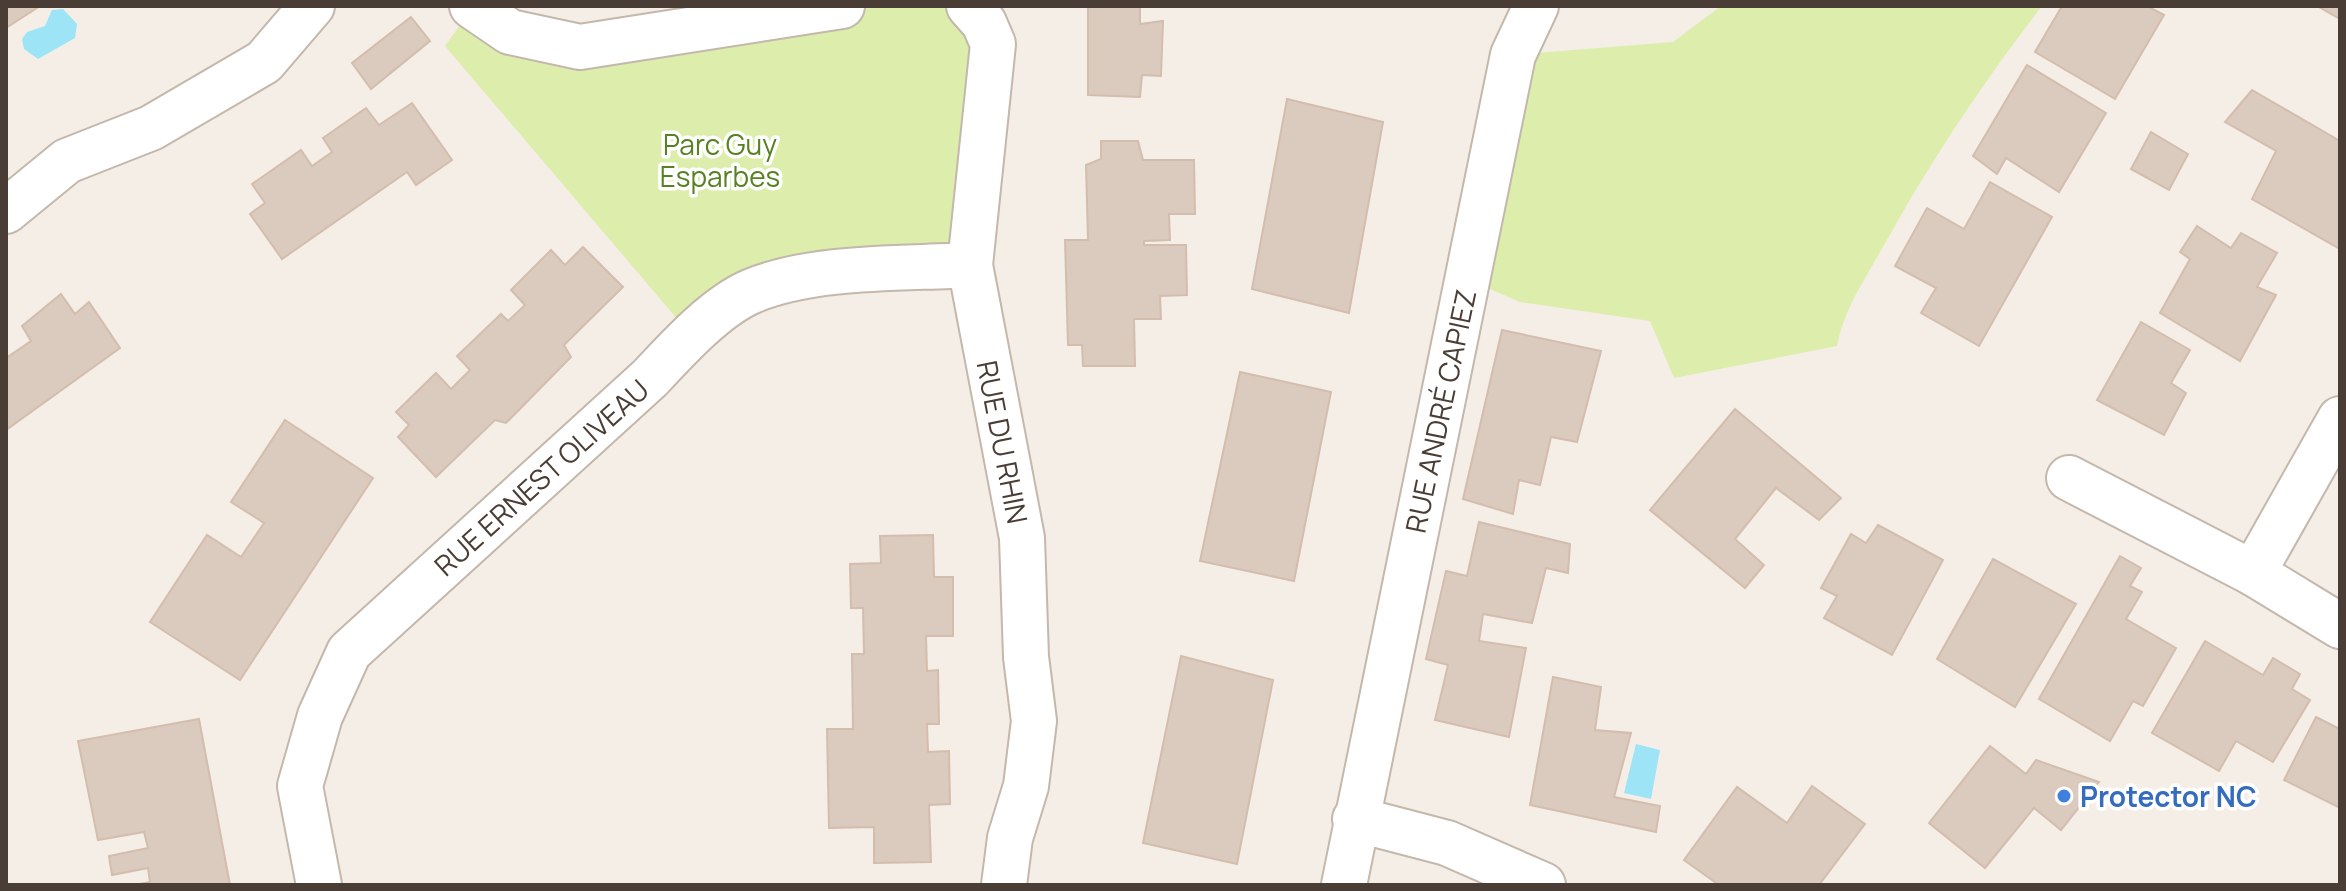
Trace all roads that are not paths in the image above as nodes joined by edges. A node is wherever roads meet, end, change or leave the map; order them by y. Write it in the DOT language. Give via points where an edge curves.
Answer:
graph roads {
  1 [pos="312,6"];
  2 [pos="472,6"];
  3 [pos="842,6"];
  4 [pos="971,6"];
  5 [pos="1536,6"];
  6 [pos="6,211"];
  7 [pos="970,265"];
  8 [pos="2340,419"];
  9 [pos="2069,478"];
  10 [pos="2253,573"];
  11 [pos="2340,626"];
  12 [pos="1355,819"];
  13 [pos="319,885"];
  14 [pos="1004,885"];
  15 [pos="1344,885"];
  16 [pos="1543,885"];
  1 -- 6 [label="street" via="264,62 151,128 67,161"];
  2 -- 3 [label="street" via="510,32 580,47"];
  4 -- 7 [label="street, RUE DU RHIN" via="993,44"];
  5 -- 12 [label="street, RUE ANDRÉ CAPIEZ" via="1513,55"];
  7 -- 13 [label="street, RUE ERNEST OLIVEAU" via="823,274 751,291 690,334 650,378 349,652 320,716 300,786"];
  7 -- 14 [label="street, RUE DU RHIN" via="1022,538 1034,721"];
  8 -- 10 [label="street"];
  9 -- 10 [label="street"];
  10 -- 11 [label="street"];
  12 -- 15 [label="street, RUE ANDRÉ CAPIEZ"];
  12 -- 16 [label="street" via="1447,843"];
}
